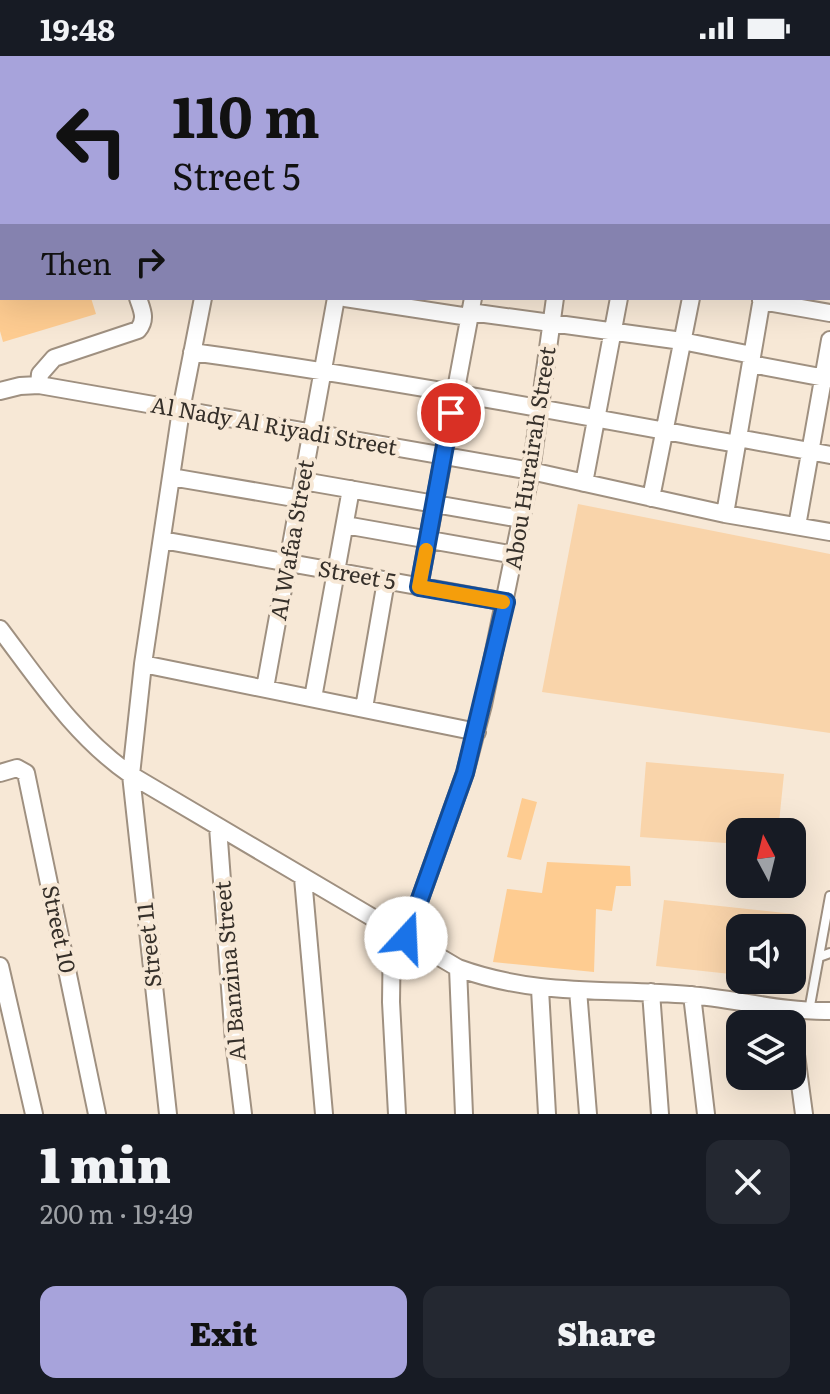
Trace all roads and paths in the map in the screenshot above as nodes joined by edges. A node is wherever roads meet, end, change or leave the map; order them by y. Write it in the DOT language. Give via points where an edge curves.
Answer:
graph roads {
  1 [pos="139,300"];
  2 [pos="203,300"];
  3 [pos="336,300"];
  4 [pos="374,300"];
  5 [pos="555,300"];
  6 [pos="619,300"];
  7 [pos="691,300"];
  8 [pos="762,300"];
  9 [pos="767,300"];
  10 [pos="402,302"];
  11 [pos="471,309"];
  12 [pos="830,313"];
  13 [pos="552,323"];
  14 [pos="612,332"];
  15 [pos="830,340"];
  16 [pos="682,341"];
  17 [pos="192,352"];
  18 [pos="751,360"];
  19 [pos="323,370"];
  20 [pos="827,378"];
  21 [pos="39,385"];
  22 [pos="0,391"];
  23 [pos="455,392"];
  24 [pos="539,408"];
  25 [pos="181,410"];
  26 [pos="596,418"];
  27 [pos="665,431"];
  28 [pos="312,433"];
  29 [pos="737,441"];
  30 [pos="810,452"];
  31 [pos="830,455"];
  32 [pos="443,456"];
  33 [pos="531,471"];
  34 [pos="171,477"];
  35 [pos="303,481"];
  36 [pos="584,483"];
  37 [pos="351,489"];
  38 [pos="651,498"];
  39 [pos="300,499"];
  40 [pos="434,504"];
  41 [pos="725,514"];
  42 [pos="521,519"];
  43 [pos="345,525"];
  44 [pos="797,526"];
  45 [pos="830,532"];
  46 [pos="162,540"];
  47 [pos="427,540"];
  48 [pos="515,555"];
  49 [pos="288,563"];
  50 [pos="336,572"];
  51 [pos="386,581"];
  52 [pos="419,587"];
  53 [pos="506,602"];
  54 [pos="0,629"];
  55 [pos="143,664"];
  56 [pos="265,688"];
  57 [pos="313,698"];
  58 [pos="364,708"];
  59 [pos="477,732"];
  60 [pos="0,773"];
  61 [pos="131,775"];
  62 [pos="218,827"];
  63 [pos="303,878"];
  64 [pos="830,896"];
  65 [pos="392,928"];
  66 [pos="406,938"];
  67 [pos="830,953"];
  68 [pos="819,957"];
  69 [pos="0,966"];
  70 [pos="458,968"];
  71 [pos="540,989"];
  72 [pos="578,990"];
  73 [pos="651,992"];
  74 [pos="692,995"];
  75 [pos="754,1010"];
  76 [pos="809,1011"];
  77 [pos="830,1011"];
  78 [pos="806,1012"];
  79 [pos="801,1090"];
  80 [pos="34,1114"];
  81 [pos="97,1114"];
  82 [pos="168,1114"];
  83 [pos="243,1114"];
  84 [pos="324,1114"];
  85 [pos="397,1114"];
  86 [pos="464,1114"];
  87 [pos="547,1114"];
  88 [pos="588,1114"];
  89 [pos="660,1114"];
  90 [pos="706,1114"];
  91 [pos="804,1114"];
  1 -- 21 [label="street" via="144,315 138,330 54,358 40,374"];
  2 -- 17 [label="street, Street 11"];
  3 -- 19 [label="street, Al Wafaa Street"];
  4 -- 10 [label="street"];
  5 -- 13 [label="street, Abou Hurairah Street"];
  6 -- 14 [label="street"];
  7 -- 16 [label="street"];
  8 -- 18 [label="street"];
  9 -- 12 [label="street"];
  10 -- 11 [label="street"];
  11 -- 13 [label="street"];
  11 -- 23 [label="street"];
  13 -- 14 [label="street"];
  13 -- 24 [label="street, Abou Hurairah Street"];
  14 -- 16 [label="street"];
  14 -- 26 [label="street"];
  15 -- 20 [label="street"];
  16 -- 18 [label="street"];
  16 -- 27 [label="street"];
  17 -- 19 [label="street"];
  17 -- 25 [label="street, Street 11"];
  18 -- 20 [label="street"];
  18 -- 29 [label="street"];
  19 -- 23 [label="street"];
  19 -- 28 [label="street, Al Wafaa Street"];
  20 -- 30 [label="street"];
  21 -- 22 [label="street, Al Nady Al Riyadi Street"];
  21 -- 25 [label="street, Al Nady Al Riyadi Street"];
  23 -- 24 [label="street"];
  23 -- 32 [label="street"];
  24 -- 26 [label="street"];
  24 -- 33 [label="street, Abou Hurairah Street"];
  25 -- 28 [label="street, Al Nady Al Riyadi Street"];
  25 -- 34 [label="street, Street 11"];
  26 -- 27 [label="street"];
  26 -- 36 [label="street"];
  27 -- 29 [label="street"];
  27 -- 38 [label="street"];
  28 -- 32 [label="street, Al Nady Al Riyadi Street"];
  28 -- 35 [label="street, Al Wafaa Street"];
  29 -- 30 [label="street"];
  29 -- 41 [label="street"];
  30 -- 31 [label="street"];
  30 -- 44 [label="street"];
  32 -- 33 [label="street, Al Nady Al Riyadi Street"];
  32 -- 40 [label="street"];
  33 -- 36 [label="street, Al Nady Al Riyadi Street"];
  33 -- 42 [label="street, Abou Hurairah Street"];
  34 -- 39 [label="street"];
  34 -- 46 [label="street, Street 11"];
  35 -- 37 [label="street"];
  35 -- 39 [label="street, Al Wafaa Street"];
  36 -- 38 [label="street, Al Nady Al Riyadi Street"];
  37 -- 40 [label="street"];
  37 -- 43 [label="street"];
  38 -- 41 [label="street, Al Nady Al Riyadi Street"];
  39 -- 49 [label="street, Al Wafaa Street"];
  40 -- 42 [label="street"];
  40 -- 47 [label="street"];
  41 -- 44 [label="street, Al Nady Al Riyadi Street"];
  42 -- 48 [label="street, Abou Hurairah Street"];
  43 -- 47 [label="street"];
  43 -- 50 [label="street"];
  44 -- 45 [label="street, Al Nady Al Riyadi Street"];
  46 -- 49 [label="street, Street 5"];
  46 -- 55 [label="street, Street 11"];
  47 -- 48 [label="street"];
  47 -- 52 [label="street"];
  48 -- 53 [label="street, Abou Hurairah Street"];
  49 -- 50 [label="street, Street 5"];
  49 -- 56 [label="street, Al Wafaa Street"];
  50 -- 51 [label="street, Street 5"];
  50 -- 57 [label="street"];
  51 -- 52 [label="street, Street 5"];
  51 -- 58 [label="street"];
  52 -- 53 [label="street, Street 5"];
  53 -- 59 [label="street, Abou Hurairah Street"];
  54 -- 61 [label="street" via="72,725"];
  55 -- 56 [label="street"];
  55 -- 61 [label="street, Street 11"];
  56 -- 57 [label="street"];
  57 -- 58 [label="street"];
  58 -- 59 [label="street"];
  59 -- 66 [label="street, Abou Hurairah Street"];
  60 -- 81 [label="street, Street 10" via="17,768 26,773"];
  61 -- 62 [label="street"];
  61 -- 82 [label="street, Street 11"];
  62 -- 63 [label="street"];
  62 -- 83 [label="street, Al Banzina Street"];
  63 -- 65 [label="street"];
  63 -- 84 [label="street"];
  64 -- 68 [label="lane"];
  65 -- 66 [label="street"];
  65 -- 85 [label="street"];
  66 -- 70 [label="street"];
  67 -- 68 [label="lane"];
  68 -- 76 [label="lane"];
  69 -- 80 [label="street"];
  70 -- 71 [label="street"];
  70 -- 86 [label="street"];
  71 -- 72 [label="street"];
  71 -- 87 [label="street"];
  72 -- 73 [label="street"];
  72 -- 88 [label="street"];
  73 -- 74 [label="street"];
  73 -- 89 [label="street"];
  74 -- 75 [label="street"];
  74 -- 90 [label="street"];
  76 -- 77 [label="street"];
  76 -- 78 [label="street"];
  79 -- 91 [label="street"];
}
